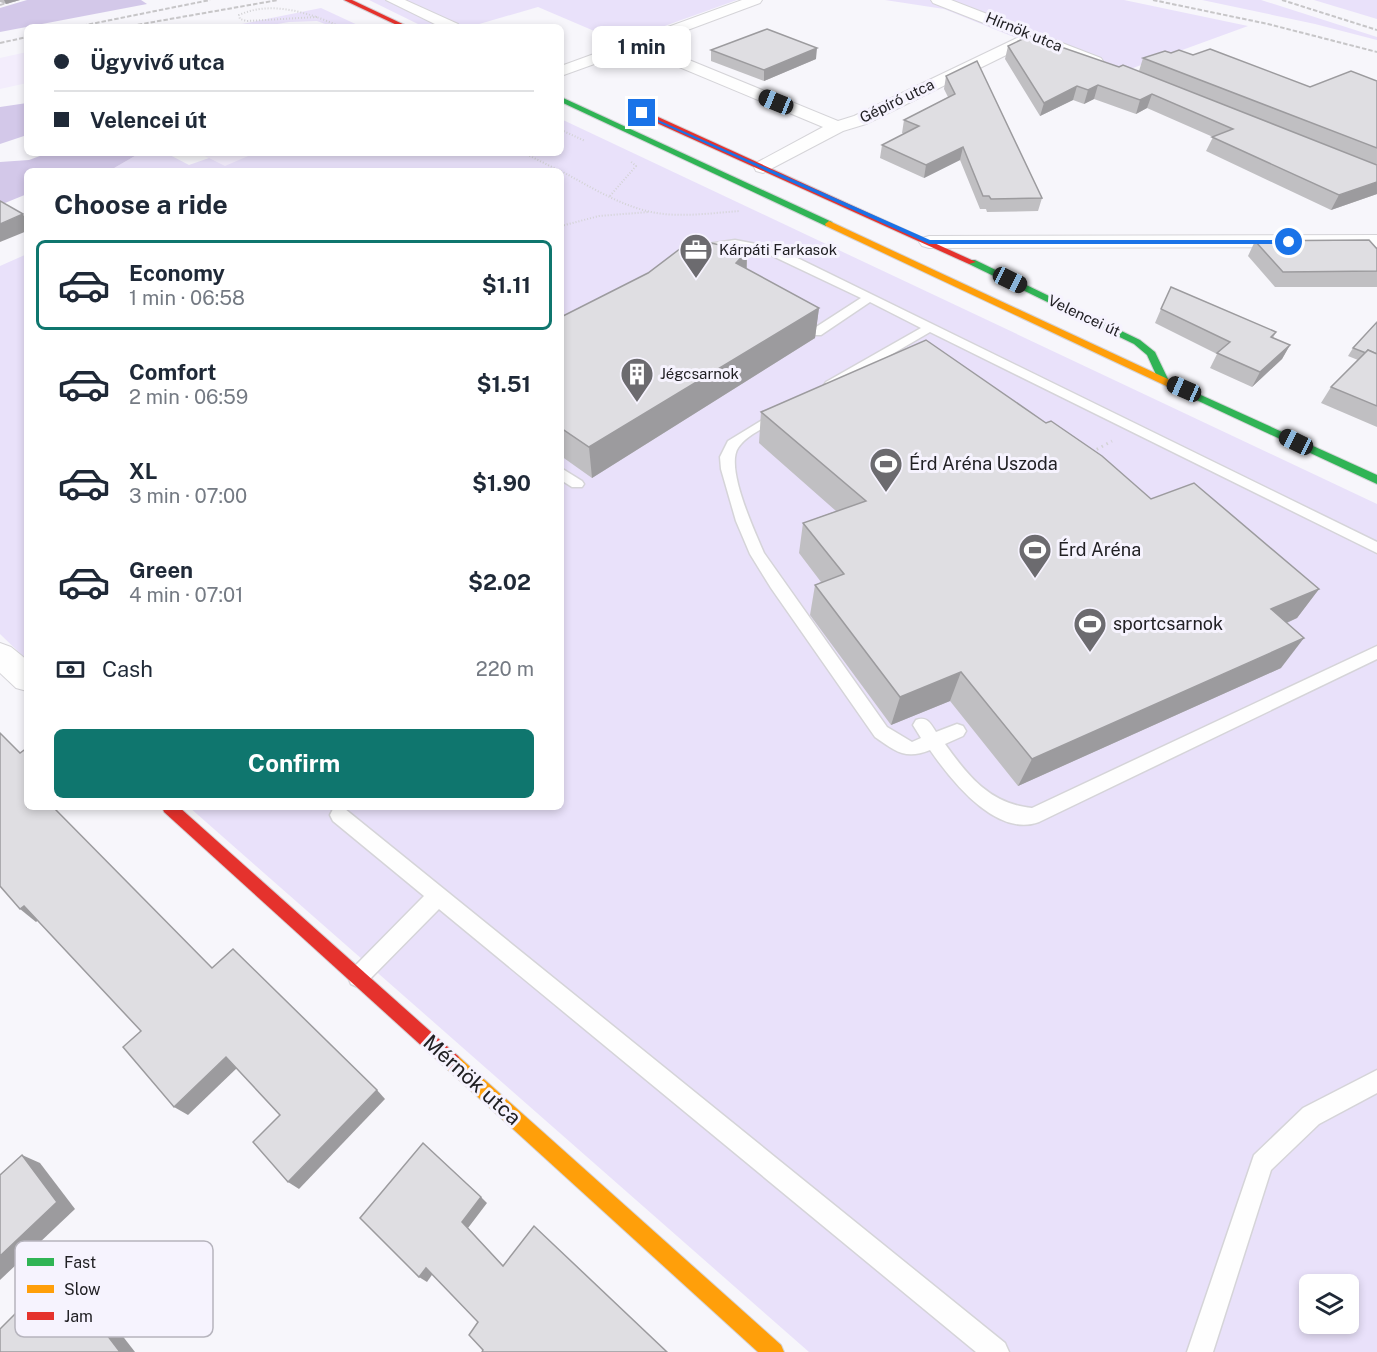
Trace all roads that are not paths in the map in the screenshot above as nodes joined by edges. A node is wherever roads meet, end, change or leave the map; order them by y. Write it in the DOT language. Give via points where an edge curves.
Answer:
graph roads {
  1 [pos="347,0"];
  2 [pos="393,0"];
  3 [pos="755,0"];
  4 [pos="938,0"];
  5 [pos="399,24"];
  6 [pos="446,24"];
  7 [pos="1033,36"];
  8 [pos="634,43"];
  9 [pos="1108,66"];
  10 [pos="565,76"];
  11 [pos="564,100"];
  12 [pos="614,100"];
  13 [pos="837,126"];
  14 [pos="763,167"];
  15 [pos="1377,241"];
  16 [pos="929,242"];
  17 [pos="681,257"];
  18 [pos="870,297"];
  19 [pos="930,327"];
  20 [pos="817,332"];
  21 [pos="1162,379"];
  22 [pos="814,394"];
  23 [pos="794,406"];
  24 [pos="564,475"];
  25 [pos="1377,480"];
  26 [pos="577,484"];
  27 [pos="1377,548"];
  28 [pos="1377,652"];
  29 [pos="922,725"];
  30 [pos="957,731"];
  31 [pos="933,741"];
  32 [pos="172,810"];
  33 [pos="339,814"];
  34 [pos="438,896"];
  35 [pos="358,977"];
  36 [pos="1377,1082"];
  37 [pos="774,1352"];
  38 [pos="996,1352"];
  39 [pos="1200,1352"];
  1 -- 5 [label="street"];
  2 -- 6 [label="street"];
  3 -- 8 [label="street"];
  4 -- 7 [label="street, Hírnök utca"];
  7 -- 9 [label="street, Hírnök utca"];
  7 -- 13 [label="street, Gépíró utca" via="860,120"];
  8 -- 10 [label="street"];
  8 -- 13 [label="street"];
  11 -- 21 [label="street, Velencei út"];
  12 -- 14 [label="street, Velencei út"];
  13 -- 14 [label="street, Gépíró utca"];
  14 -- 16 [label="street, Velencei út"];
  15 -- 16 [label="street"];
  16 -- 21 [label="street, Velencei út" via="1148,348 1155,356"];
  17 -- 18 [label="lane" via="718,244 747,242 773,250"];
  18 -- 19 [label="lane"];
  18 -- 20 [label="lane"];
  19 -- 22 [label="lane"];
  19 -- 27 [label="lane"];
  21 -- 25 [label="street, Velencei út"];
  23 -- 31 [label="lane" via="746,434 727,457 746,529 776,584 881,732 913,749"];
  24 -- 26 [label="lane"];
  28 -- 31 [label="lane" via="1033,816 1010,813 986,800 961,778"];
  29 -- 31 [label="lane"];
  30 -- 31 [label="lane"];
  32 -- 35 [label="street, Mérnök utca"];
  33 -- 34 [label="lane"];
  34 -- 35 [label="lane"];
  34 -- 38 [label="lane"];
  35 -- 37 [label="street, Mérnök utca"];
  36 -- 39 [label="lane" via="1311,1116 1262,1163"];
}
